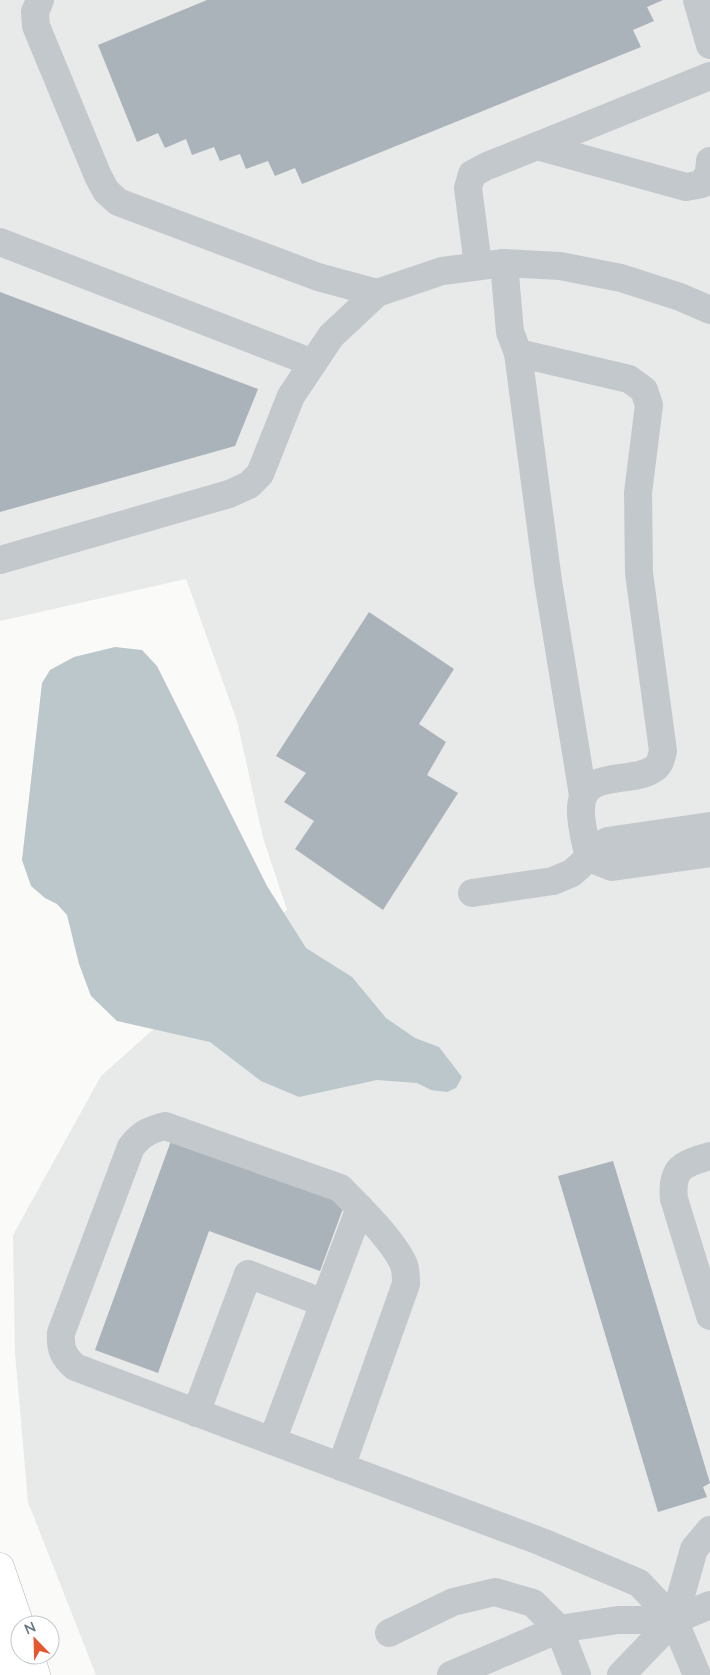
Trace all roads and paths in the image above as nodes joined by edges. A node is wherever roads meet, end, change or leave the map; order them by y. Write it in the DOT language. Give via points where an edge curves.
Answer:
graph roads {
  1 [pos="40,0"];
  2 [pos="698,0"];
  3 [pos="710,45"];
  4 [pos="710,76"];
  5 [pos="537,146"];
  6 [pos="710,161"];
  7 [pos="0,242"];
  8 [pos="491,264"];
  9 [pos="377,293"];
  10 [pos="710,310"];
  11 [pos="518,353"];
  12 [pos="313,363"];
  13 [pos="0,560"];
  14 [pos="583,794"];
  15 [pos="710,826"];
  16 [pos="710,853"];
  17 [pos="589,858"];
  18 [pos="472,893"];
  19 [pos="710,1156"];
  20 [pos="360,1208"];
  21 [pos="324,1303"];
  22 [pos="710,1316"];
  23 [pos="196,1413"];
  24 [pos="272,1441"];
  25 [pos="341,1467"];
  26 [pos="710,1530"];
  27 [pos="0,1568"];
  28 [pos="710,1605"];
  29 [pos="16,1615"];
  30 [pos="674,1620"];
  31 [pos="0,1625"];
  32 [pos="560,1629"];
  33 [pos="389,1633"];
  34 [pos="10,1675"];
  35 [pos="451,1675"];
  36 [pos="577,1675"];
  37 [pos="621,1675"];
  38 [pos="697,1675"];
  1 -- 9 [label="street" via="35,12 36,26 106,191 118,202 318,277"];
  2 -- 3 [label="street"];
  4 -- 5 [label="street"];
  5 -- 6 [label="street" via="686,187 702,184 709,173"];
  5 -- 8 [label="street" via="472,174 468,188"];
  7 -- 12 [label="street"];
  8 -- 9 [label="street" via="442,270"];
  8 -- 10 [label="street" via="560,266 621,278"];
  8 -- 11 [label="street"];
  9 -- 12 [label="street" via="332,336"];
  11 -- 14 [label="street" via="548,581"];
  11 -- 14 [label="street" via="629,378 644,390 649,405 638,493 640,573 663,751 660,763 652,771 595,783"];
  12 -- 13 [label="street" via="291,396 260,474 248,485 229,494"];
  14 -- 17 [label="street" via="580,809"];
  15 -- 17 [label="street" via="607,841"];
  16 -- 17 [label="street" via="612,868"];
  17 -- 18 [label="street" via="572,872 553,880"];
  19 -- 22 [label="street" via="686,1164 678,1170 672,1182"];
  20 -- 21 [label="street"];
  20 -- 23 [label="street" via="340,1188 165,1126 149,1130 130,1147 61,1333 60,1346 65,1358 75,1367"];
  20 -- 25 [label="street" via="398,1253 405,1267 406,1284"];
  21 -- 23 [label="street" via="248,1274"];
  21 -- 24 [label="street"];
  23 -- 24 [label="street"];
  24 -- 25 [label="street"];
  25 -- 30 [label="street" via="542,1542 639,1583"];
  26 -- 30 [label="street" via="694,1549"];
  27 -- 29 [label="highway"];
  28 -- 30 [label="street"];
  30 -- 32 [label="street" via="618,1620"];
  30 -- 37 [label="street"];
  30 -- 38 [label="street"];
  31 -- 34 [label="highway"];
  32 -- 33 [label="street" via="533,1603 495,1592 453,1602"];
  32 -- 35 [label="street"];
  32 -- 36 [label="street"];
}
